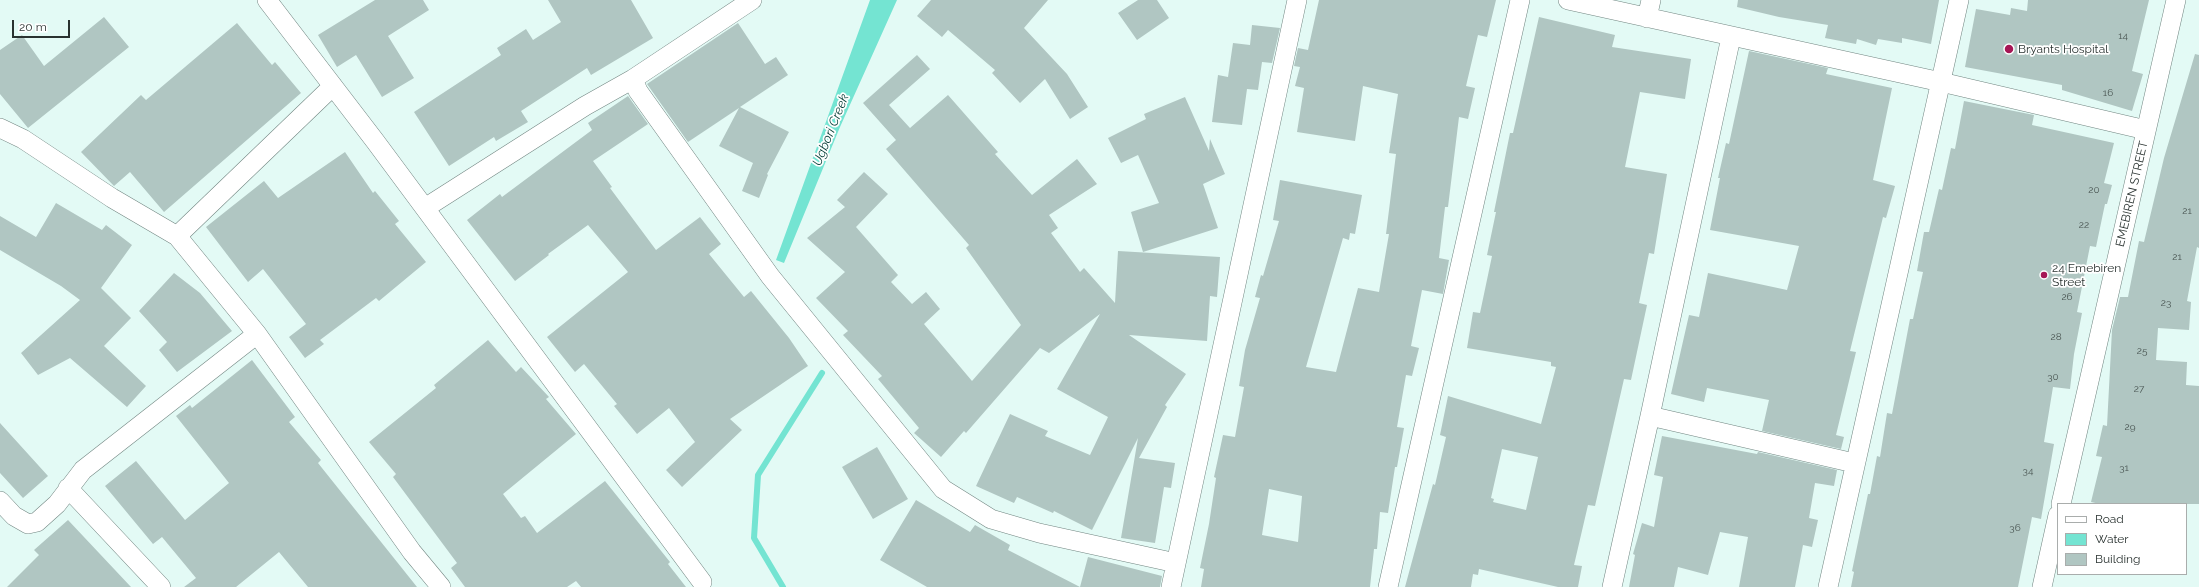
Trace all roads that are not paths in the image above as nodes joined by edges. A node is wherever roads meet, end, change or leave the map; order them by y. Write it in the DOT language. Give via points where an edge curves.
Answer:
graph roads {
  1 [pos="267,0"];
  2 [pos="752,0"];
  3 [pos="1297,0"];
  4 [pos="1520,0"];
  5 [pos="1568,0"];
  6 [pos="1959,0"];
  7 [pos="2176,0"];
  8 [pos="1649,9"];
  9 [pos="1730,37"];
  10 [pos="633,79"];
  11 [pos="1941,82"];
  12 [pos="333,86"];
  13 [pos="0,128"];
  14 [pos="2146,130"];
  15 [pos="425,208"];
  16 [pos="177,236"];
  17 [pos="257,334"];
  18 [pos="1650,416"];
  19 [pos="1854,463"];
  20 [pos="68,488"];
  21 [pos="0,501"];
  22 [pos="2060,503"];
  23 [pos="2057,520"];
  24 [pos="1176,563"];
  25 [pos="702,582"];
  26 [pos="161,587"];
  27 [pos="441,587"];
  28 [pos="1171,587"];
  29 [pos="1388,587"];
  30 [pos="1612,587"];
  31 [pos="1828,587"];
  32 [pos="2042,587"];
  1 -- 12 [label="street"];
  2 -- 10 [label="street"];
  3 -- 24 [label="street"];
  4 -- 29 [label="street"];
  5 -- 8 [label="street"];
  6 -- 11 [label="street"];
  7 -- 14 [label="street, EMEBIREN STREET"];
  8 -- 9 [label="street"];
  9 -- 11 [label="street"];
  9 -- 18 [label="street"];
  10 -- 15 [label="street" via="585,106"];
  10 -- 24 [label="street" via="638,91 770,276 943,489 991,519 1039,533"];
  11 -- 14 [label="street"];
  11 -- 19 [label="street"];
  12 -- 15 [label="street"];
  12 -- 16 [label="street"];
  13 -- 16 [label="street" via="23,139 112,198"];
  14 -- 22 [label="street, EMEBIREN STREET"];
  15 -- 25 [label="street"];
  16 -- 17 [label="street"];
  17 -- 20 [label="street" via="83,470"];
  17 -- 27 [label="street" via="412,552"];
  18 -- 19 [label="street"];
  18 -- 30 [label="street"];
  19 -- 31 [label="street"];
  20 -- 21 [label="street" via="37,522 28,524 14,516"];
  20 -- 26 [label="street"];
  23 -- 32 [label="street"];
  24 -- 28 [label="street"];
}
